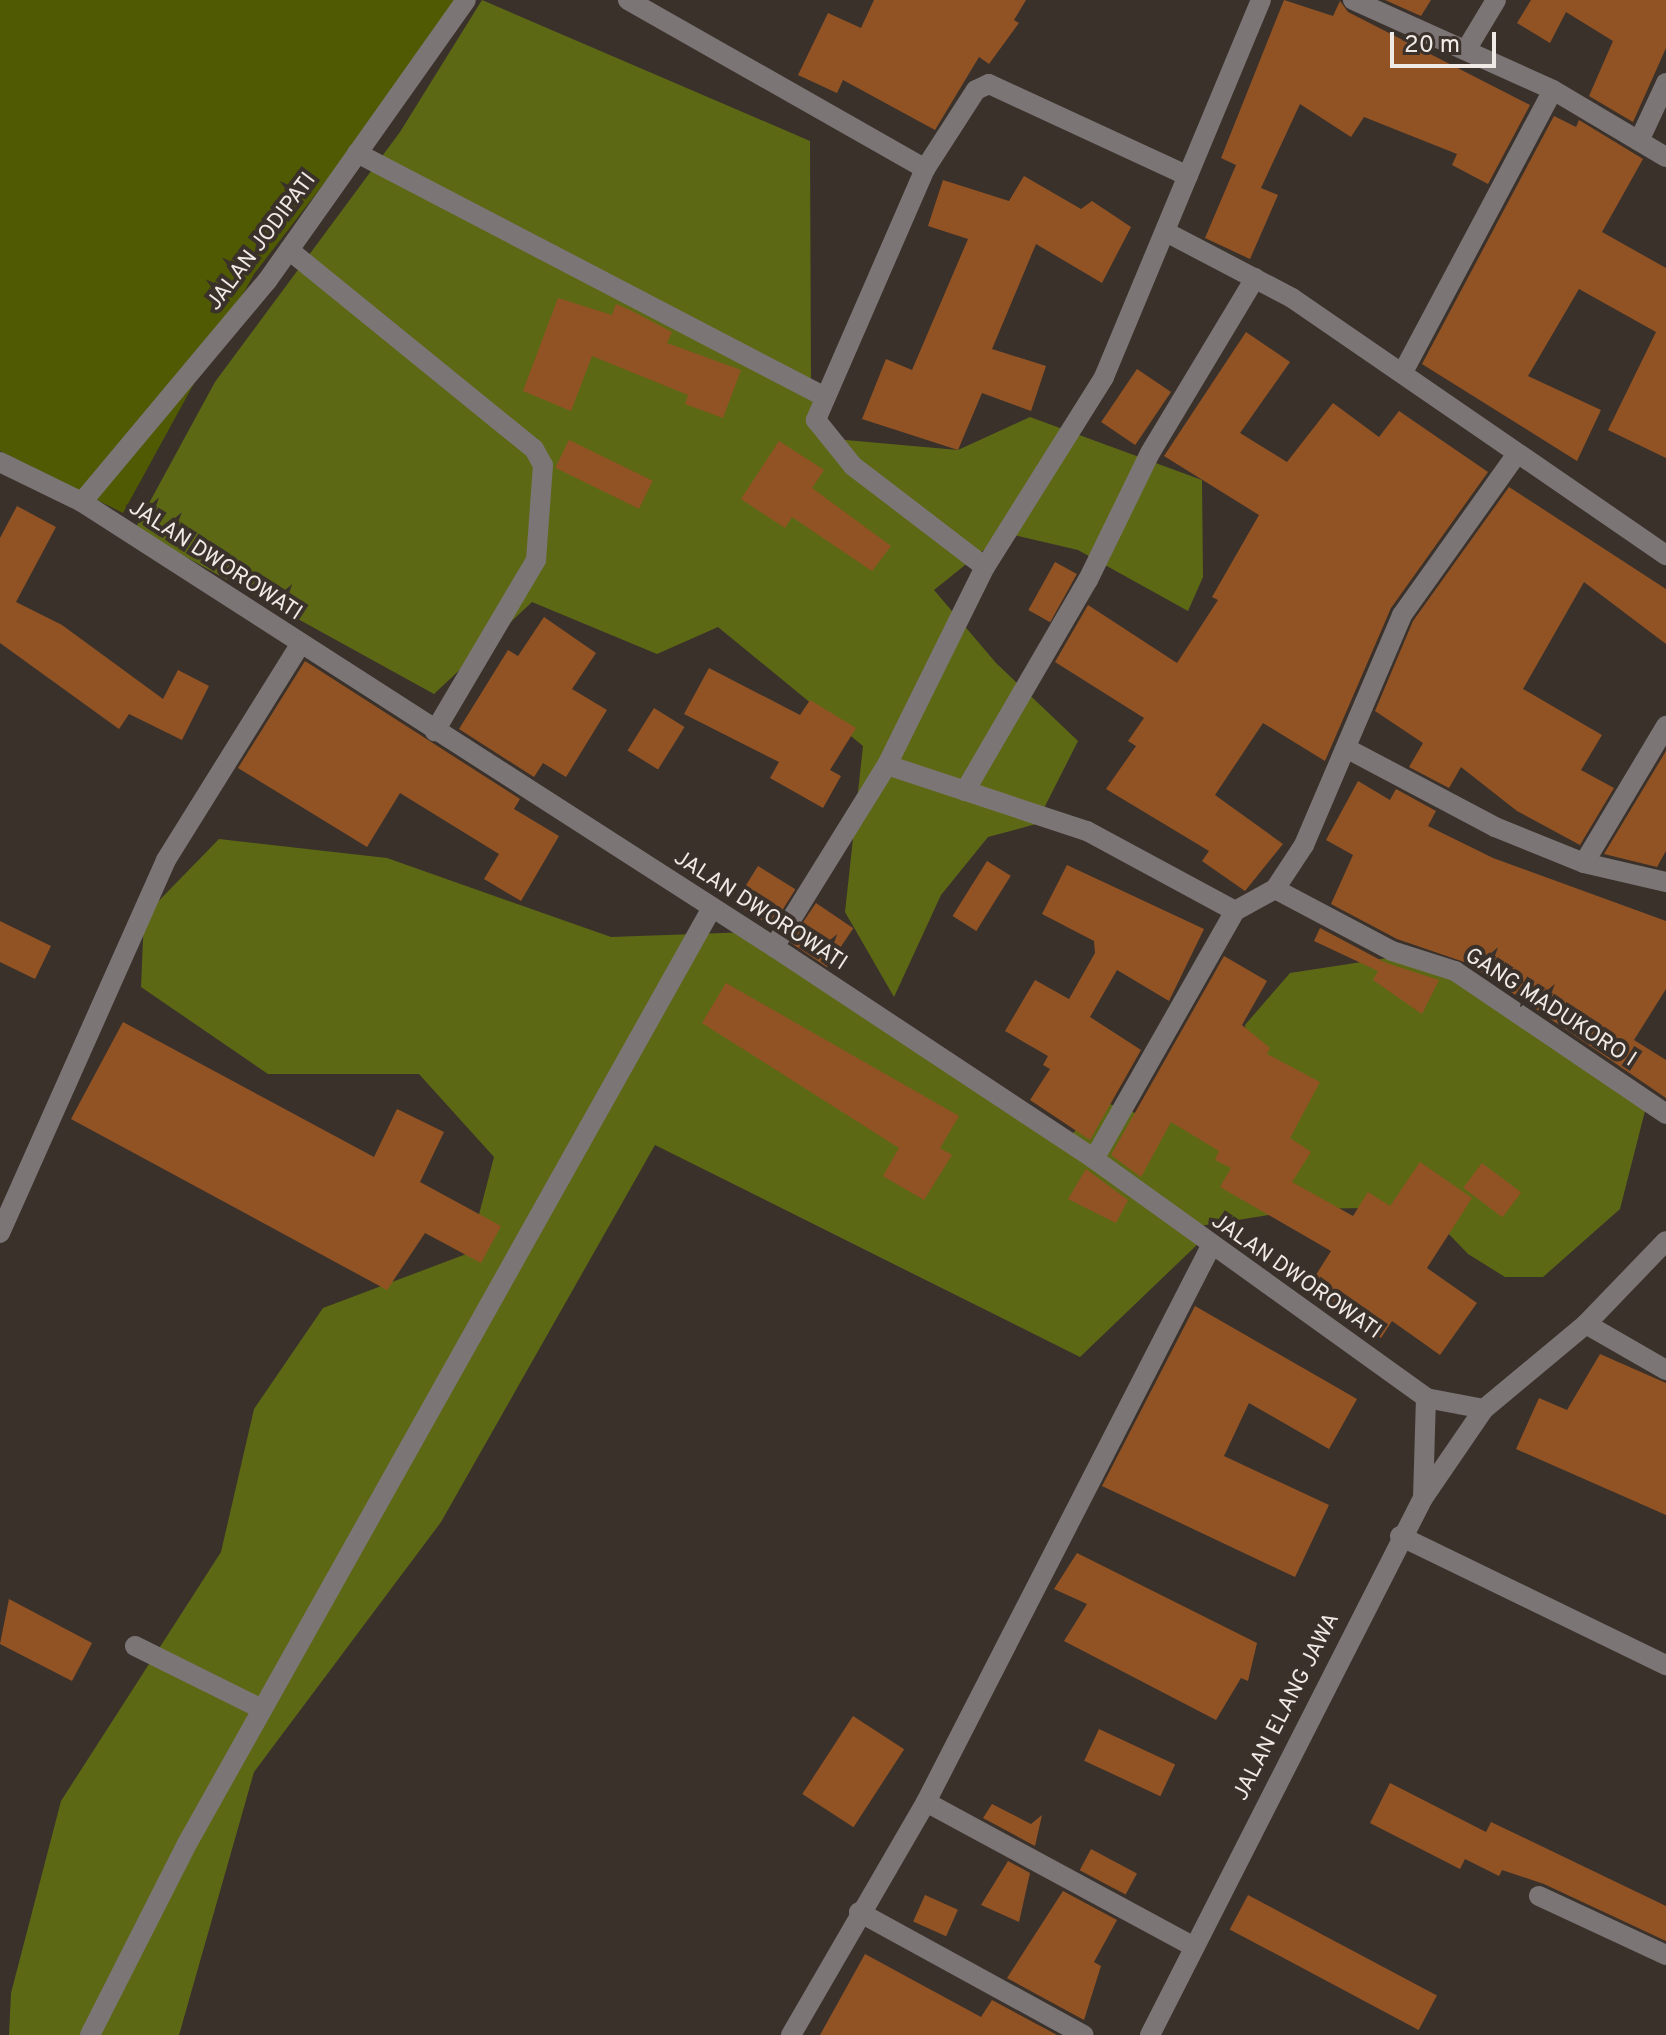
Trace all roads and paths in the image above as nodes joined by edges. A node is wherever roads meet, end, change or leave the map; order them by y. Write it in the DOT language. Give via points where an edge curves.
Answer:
graph roads {
  1 [pos="466,0"];
  2 [pos="628,0"];
  3 [pos="1261,0"];
  4 [pos="1353,0"];
  5 [pos="1496,0"];
  6 [pos="1466,50"];
  7 [pos="1666,83"];
  8 [pos="1553,90"];
  9 [pos="1639,141"];
  10 [pos="357,153"];
  11 [pos="1666,157"];
  12 [pos="925,169"];
  13 [pos="1188,176"];
  14 [pos="1166,232"];
  15 [pos="289,250"];
  16 [pos="1255,278"];
  17 [pos="1403,372"];
  18 [pos="823,396"];
  19 [pos="1517,454"];
  20 [pos="0,462"];
  21 [pos="82,502"];
  22 [pos="1666,555"];
  23 [pos="985,567"];
  24 [pos="300,645"];
  25 [pos="1666,726"];
  26 [pos="435,731"];
  27 [pos="1346,748"];
  28 [pos="887,765"];
  29 [pos="965,791"];
  30 [pos="1584,863"];
  31 [pos="1666,882"];
  32 [pos="1275,889"];
  33 [pos="712,908"];
  34 [pos="1235,911"];
  35 [pos="774,947"];
  36 [pos="1666,1114"];
  37 [pos="1094,1159"];
  38 [pos="0,1233"];
  39 [pos="1666,1241"];
  40 [pos="1211,1246"];
  41 [pos="1586,1324"];
  42 [pos="1666,1370"];
  43 [pos="1426,1398"];
  44 [pos="1484,1409"];
  45 [pos="1423,1498"];
  46 [pos="1400,1536"];
  47 [pos="135,1646"];
  48 [pos="1666,1665"];
  49 [pos="262,1709"];
  50 [pos="926,1802"];
  51 [pos="1539,1896"];
  52 [pos="859,1912"];
  53 [pos="1194,1947"];
  54 [pos="1666,1955"];
  55 [pos="90,2035"];
  56 [pos="791,2035"];
  57 [pos="1084,2035"];
  58 [pos="1150,2035"];
  1 -- 10 [label="street, JALAN JODIPATI"];
  2 -- 12 [label="street"];
  3 -- 13 [label="street"];
  4 -- 6 [label="street"];
  5 -- 6 [label="street"];
  6 -- 8 [label="street"];
  7 -- 9 [label="street"];
  8 -- 9 [label="street"];
  8 -- 17 [label="street"];
  9 -- 11 [label="street"];
  10 -- 15 [label="street, JALAN JODIPATI"];
  10 -- 18 [label="street"];
  12 -- 13 [label="street" via="976,90 989,84"];
  12 -- 18 [label="street"];
  13 -- 14 [label="street"];
  14 -- 16 [label="street"];
  14 -- 23 [label="street" via="1104,377"];
  15 -- 21 [label="street, JALAN JODIPATI"];
  15 -- 26 [label="street" via="534,449 543,465 536,560"];
  16 -- 17 [label="street"];
  16 -- 29 [label="street" via="1150,453 1088,580"];
  17 -- 19 [label="street"];
  18 -- 23 [label="street" via="816,420 826,438"];
  19 -- 22 [label="street"];
  19 -- 27 [label="street" via="1402,615"];
  20 -- 21 [label="street, JALAN DWOROWATI"];
  21 -- 24 [label="street, JALAN DWOROWATI"];
  23 -- 28 [label="street"];
  24 -- 26 [label="street, JALAN DWOROWATI"];
  24 -- 38 [label="street" via="166,860"];
  25 -- 30 [label="street"];
  26 -- 33 [label="street, JALAN DWOROWATI"];
  27 -- 30 [label="street" via="1495,827"];
  27 -- 32 [label="street" via="1304,845"];
  28 -- 29 [label="street"];
  28 -- 35 [label="street"];
  29 -- 34 [label="street" via="1087,831"];
  30 -- 31 [label="street"];
  32 -- 34 [label="street"];
  32 -- 36 [label="street, GANG MADUKORO I" via="1392,951 1455,971"];
  33 -- 35 [label="street, JALAN DWOROWATI"];
  33 -- 49 [label="street"];
  34 -- 37 [label="street"];
  35 -- 37 [label="street, JALAN DWOROWATI"];
  37 -- 40 [label="street, JALAN DWOROWATI"];
  39 -- 41 [label="street, JALAN ELANG JAWA"];
  40 -- 43 [label="street, JALAN DWOROWATI"];
  40 -- 50 [label="street"];
  41 -- 42 [label="street"];
  41 -- 44 [label="street, JALAN ELANG JAWA"];
  43 -- 44 [label="street, JALAN DWOROWATI"];
  43 -- 45 [label="street"];
  44 -- 45 [label="street, JALAN ELANG JAWA"];
  45 -- 46 [label="street, JALAN ELANG JAWA"];
  46 -- 48 [label="street"];
  46 -- 53 [label="street, JALAN ELANG JAWA"];
  47 -- 49 [label="street"];
  49 -- 55 [label="street"];
  50 -- 52 [label="street"];
  50 -- 53 [label="street"];
  51 -- 54 [label="street"];
  52 -- 56 [label="street"];
  52 -- 57 [label="street"];
  53 -- 58 [label="street, JALAN ELANG JAWA"];
}
